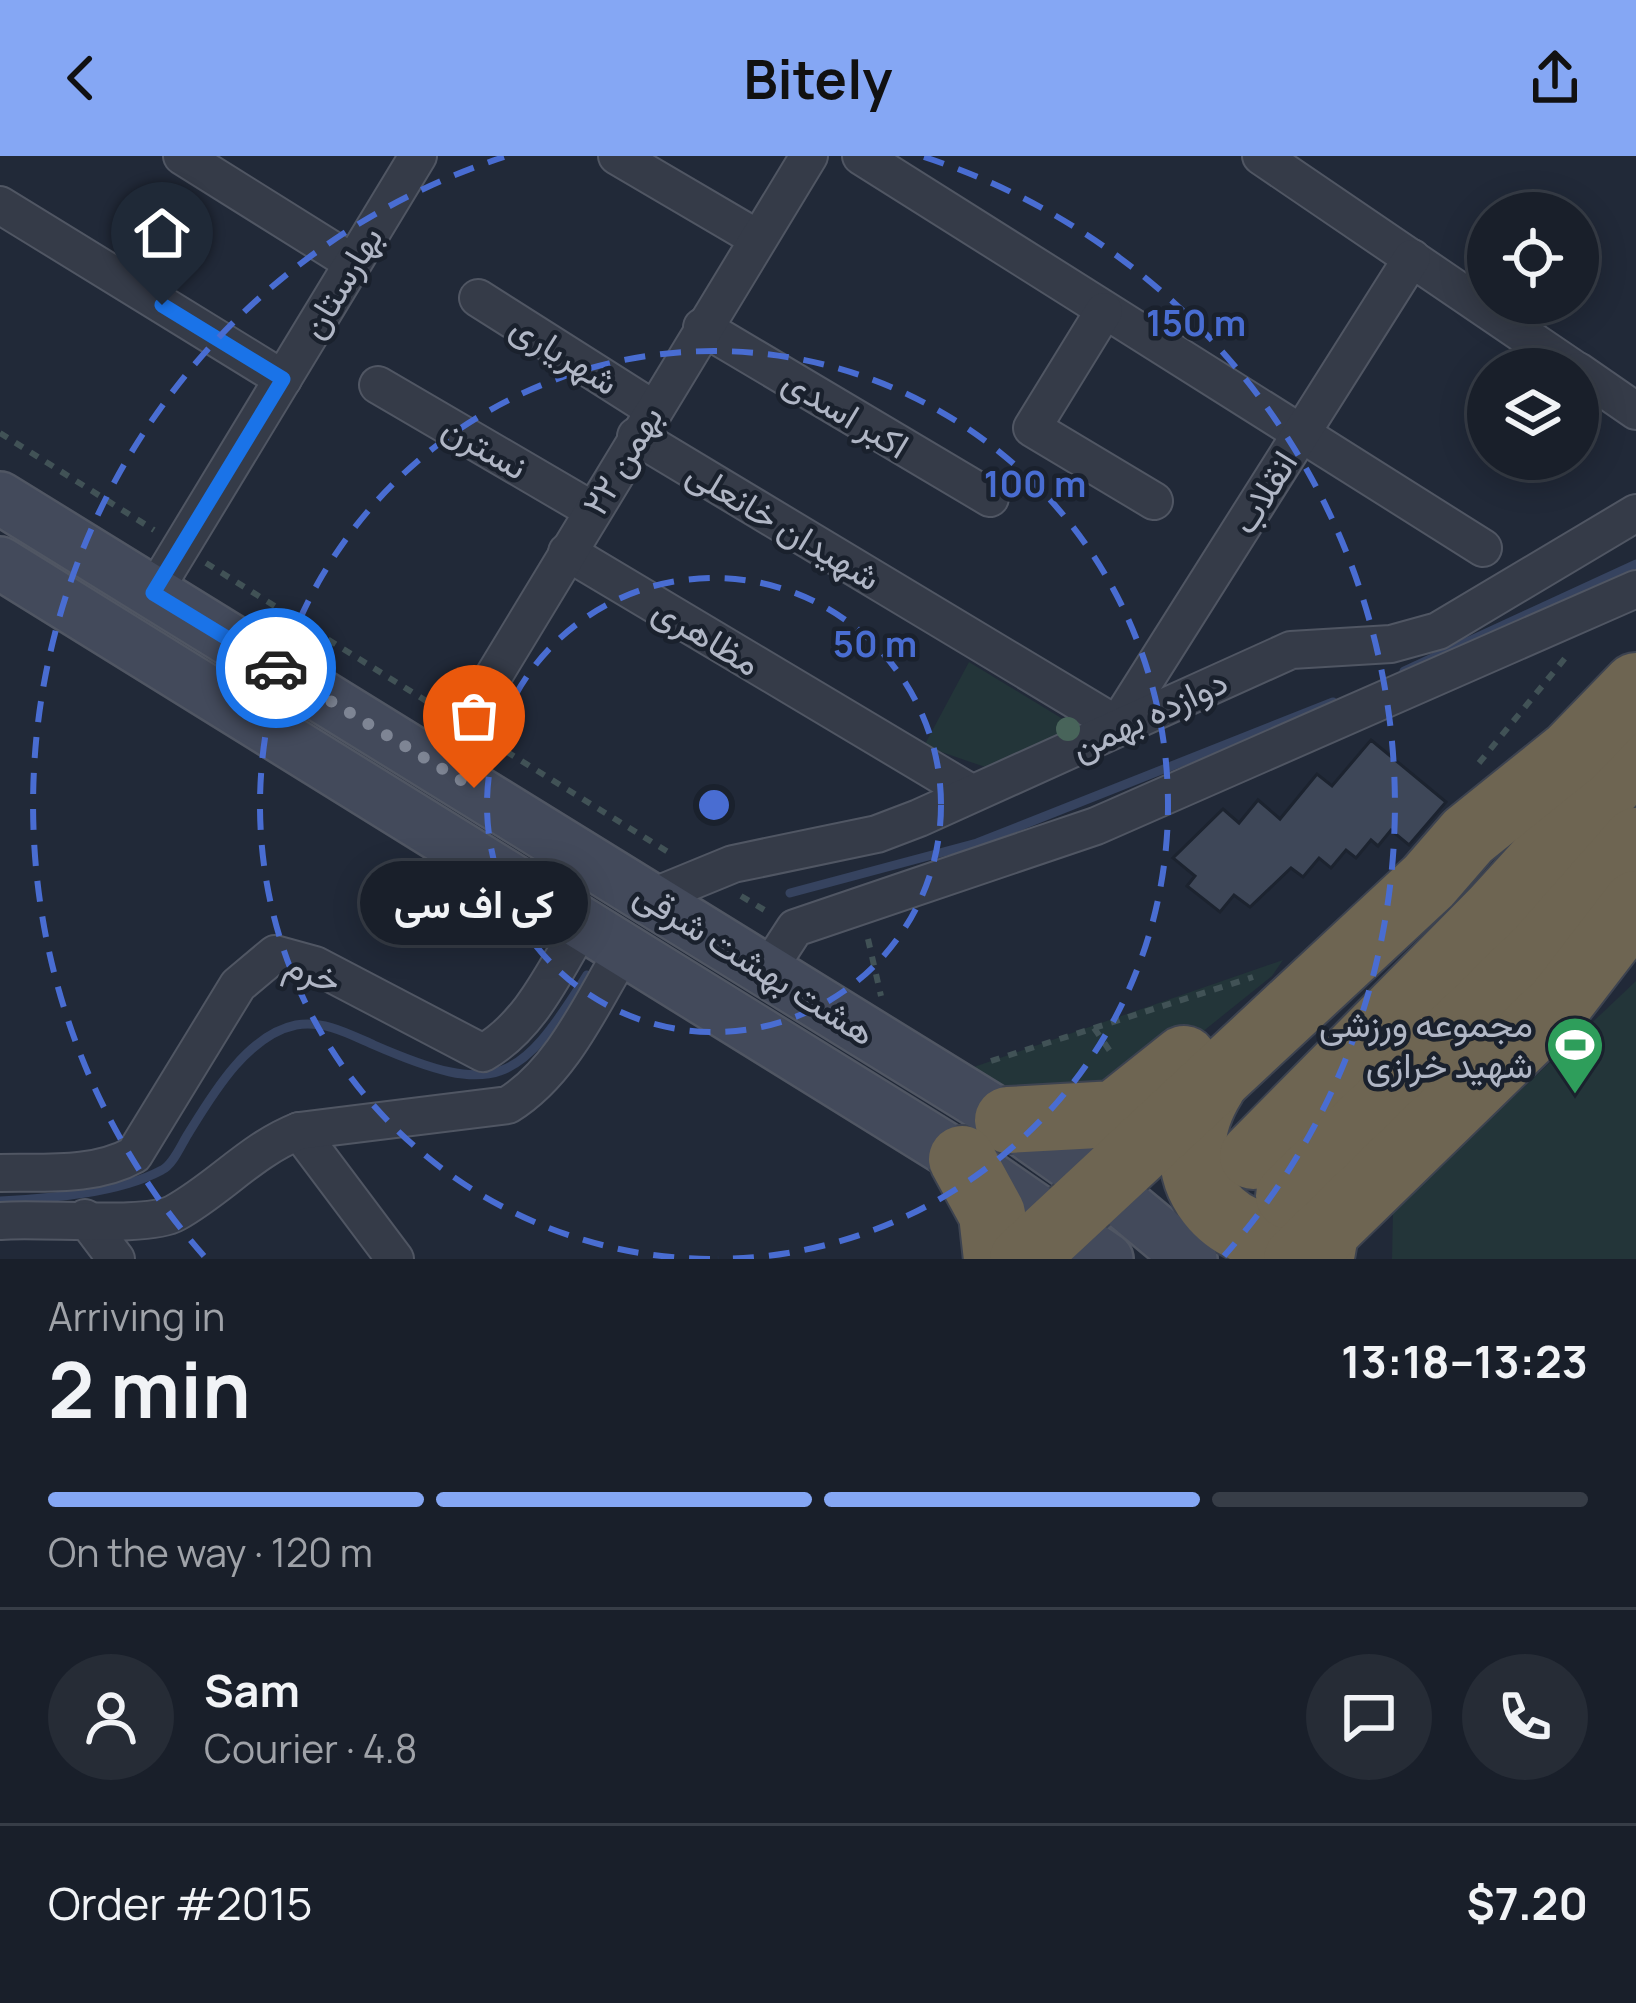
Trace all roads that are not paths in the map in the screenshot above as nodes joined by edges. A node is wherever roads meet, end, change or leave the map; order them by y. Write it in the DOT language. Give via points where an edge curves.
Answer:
graph roads {
  1 [pos="182,156"];
  2 [pos="228,156"];
  3 [pos="418,156"];
  4 [pos="617,156"];
  5 [pos="809,156"];
  6 [pos="861,156"];
  7 [pos="1261,156"];
  8 [pos="657,166"];
  9 [pos="0,205"];
  10 [pos="755,237"];
  11 [pos="359,253"];
  12 [pos="1412,258"];
  13 [pos="478,298"];
  14 [pos="1104,311"];
  15 [pos="702,327"];
  16 [pos="1544,348"];
  17 [pos="283,379"];
  18 [pos="378,385"];
  19 [pos="1599,386"];
  20 [pos="1636,411"];
  21 [pos="644,423"];
  22 [pos="1301,434"];
  23 [pos="0,498"];
  24 [pos="990,498"];
  25 [pos="1154,501"];
  26 [pos="592,510"];
  27 [pos="1636,513"];
  28 [pos="1483,548"];
  29 [pos="567,552"];
  30 [pos="0,563"];
  31 [pos="1636,589"];
  32 [pos="153,593"];
  33 [pos="1636,649"];
  34 [pos="1636,686"];
  35 [pos="1117,725"];
  36 [pos="451,746"];
  37 [pos="1636,756"];
  38 [pos="971,793"];
  39 [pos="1468,836"];
  40 [pos="1636,842"];
  41 [pos="650,898"];
  42 [pos="1636,904"];
  43 [pos="1636,917"];
  44 [pos="604,936"];
  45 [pos="767,971"];
  46 [pos="1323,981"];
  47 [pos="1560,1003"];
  48 [pos="1215,1082"];
  49 [pos="988,1118"];
  50 [pos="299,1131"];
  51 [pos="0,1173"];
  52 [pos="85,1218"];
  53 [pos="0,1221"];
  54 [pos="1297,1221"];
  55 [pos="1074,1233"];
  56 [pos="116,1259"];
  57 [pos="395,1259"];
  58 [pos="998,1259"];
  59 [pos="1191,1259"];
  1 -- 11 [label="street"];
  2 -- 11 [label="street"];
  3 -- 11 [label="street, بهارستان"];
  4 -- 8 [label="street"];
  5 -- 10 [label="street, ۲۲ بهمن"];
  6 -- 14 [label="street"];
  7 -- 12 [label="street"];
  8 -- 10 [label="street"];
  9 -- 17 [label="street"];
  10 -- 15 [label="street, ۲۲ بهمن"];
  11 -- 17 [label="street, بهارستان"];
  12 -- 16 [label="street"];
  12 -- 22 [label="street, انقلاب"];
  13 -- 21 [label="street, شهریاری"];
  14 -- 22 [label="street"];
  14 -- 25 [label="street" via="1032,428"];
  15 -- 21 [label="street, ۲۲ بهمن"];
  15 -- 24 [label="street, اکبر اسدی"];
  17 -- 32 [label="street, بهارستان"];
  18 -- 26 [label="street, نسترن"];
  19 -- 20 [label="street"];
  21 -- 26 [label="street, ۲۲ بهمن"];
  21 -- 35 [label="street, شهیدان خانعلی"];
  22 -- 28 [label="street"];
  22 -- 35 [label="street, انقلاب"];
  23 -- 32 [label="main road, هشت بهشت شرقی"];
  26 -- 29 [label="street, ۲۲ بهمن"];
  27 -- 35 [label="street, دوازده بهمن" via="1438,631 1391,644 1291,650"];
  29 -- 36 [label="street, ۲۲ بهمن"];
  29 -- 38 [label="street, مظاهری"];
  30 -- 44 [label="main road, هشت بهشت شرقی"];
  31 -- 45 [label="street" via="1156,802 795,928"];
  32 -- 36 [label="main road, هشت بهشت شرقی"];
  33 -- 39 [label="main road"];
  34 -- 39 [label="highway" via="1571,753"];
  35 -- 38 [label="street, دوازده بهمن"];
  36 -- 41 [label="main road, هشت بهشت شرقی"];
  37 -- 54 [label="highway" via="1495,911"];
  38 -- 41 [label="street, دوازده بهمن" via="877,834 733,864"];
  39 -- 46 [label="highway"];
  40 -- 54 [label="highway"];
  41 -- 45 [label="main road, هشت بهشت شرقی"];
  42 -- 47 [label="highway"];
  43 -- 47 [label="main road"];
  44 -- 49 [label="main road, هشت بهشت شرقی"];
  44 -- 50 [label="street" via="563,1050 531,1091 508,1105"];
  44 -- 51 [label="street, خرم" via="505,1040 482,1053 314,964 274,954 238,985 134,1155 112,1167"];
  45 -- 49 [label="main road, هشت بهشت شرقی"];
  46 -- 48 [label="highway"];
  46 -- 49 [label="highway" via="1266,988 1114,1114"];
  47 -- 54 [label="highway"];
  48 -- 54 [label="highway" via="1190,1142 1208,1203 1262,1240 1294,1243"];
  48 -- 55 [label="highway"];
  49 -- 55 [label="main road, هشت بهشت شرقی"];
  49 -- 58 [label="highway"];
  50 -- 52 [label="street" via="267,1143 174,1214"];
  50 -- 57 [label="street"];
  52 -- 53 [label="street"];
  52 -- 56 [label="street"];
  55 -- 59 [label="main road, هشت بهشت شرقی"];
}
